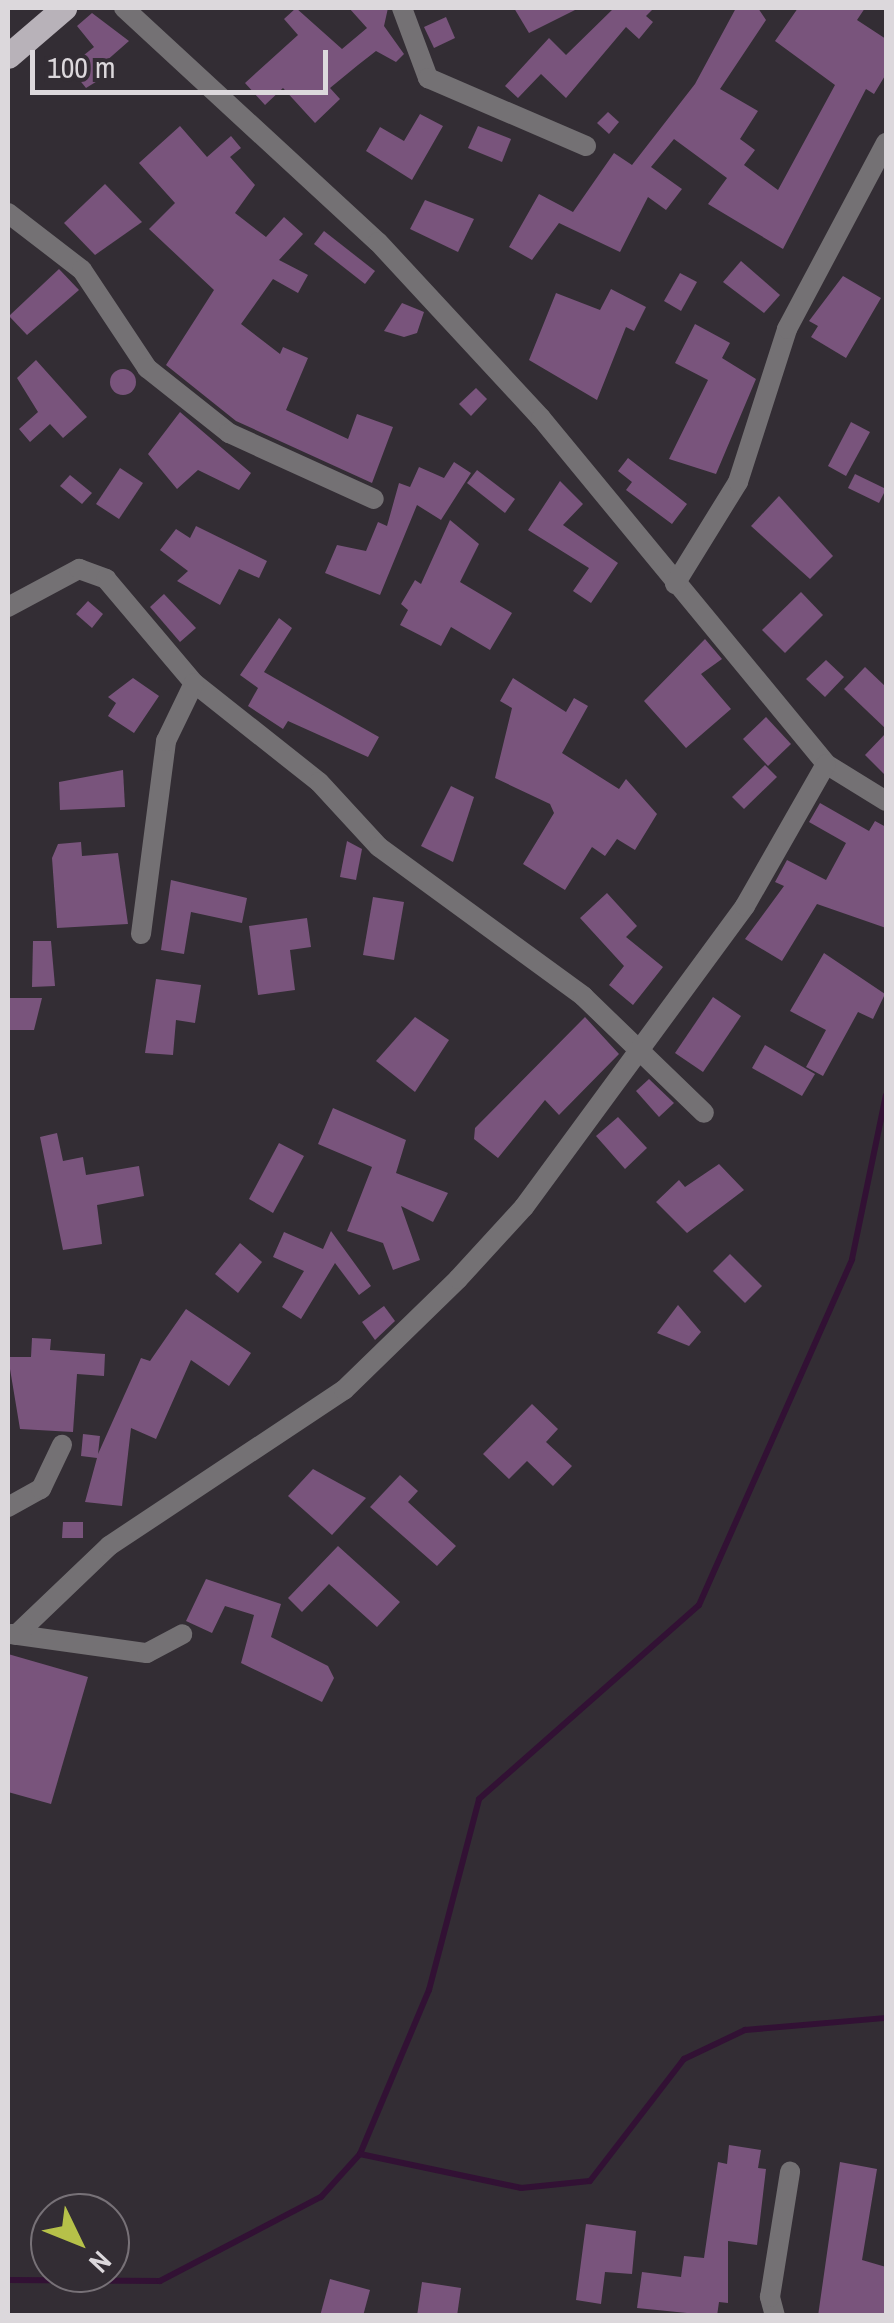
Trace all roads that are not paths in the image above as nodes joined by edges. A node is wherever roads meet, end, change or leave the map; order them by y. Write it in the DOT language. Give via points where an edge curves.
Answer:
graph roads {
  1 [pos="64,8"];
  2 [pos="124,8"];
  3 [pos="402,8"];
  4 [pos="8,56"];
  5 [pos="886,142"];
  6 [pos="586,146"];
  7 [pos="8,214"];
  8 [pos="374,500"];
  9 [pos="675,584"];
  10 [pos="8,607"];
  11 [pos="194,683"];
  12 [pos="826,764"];
  13 [pos="886,801"];
  14 [pos="141,934"];
  15 [pos="636,1045"];
  16 [pos="704,1113"];
  17 [pos="62,1445"];
  18 [pos="8,1507"];
  19 [pos="12,1634"];
  20 [pos="182,1634"];
  21 [pos="790,2172"];
  22 [pos="775,2316"];
  1 -- 4 [label="main road"];
  2 -- 9 [label="street" via="378,242 540,418"];
  3 -- 6 [label="street" via="428,78"];
  5 -- 9 [label="street" via="787,329 738,482"];
  7 -- 8 [label="street" via="82,270 147,368 228,433"];
  9 -- 12 [label="street"];
  10 -- 11 [label="street" via="80,569 106,579"];
  11 -- 14 [label="street" via="166,741"];
  11 -- 15 [label="street" via="319,782 379,846"];
  12 -- 13 [label="street"];
  12 -- 15 [label="street" via="745,906"];
  15 -- 16 [label="street"];
  15 -- 19 [label="street" via="524,1207 344,1390 110,1546"];
  17 -- 18 [label="street" via="41,1489"];
  19 -- 20 [label="street" via="148,1652"];
  21 -- 22 [label="street" via="770,2297"];
}
